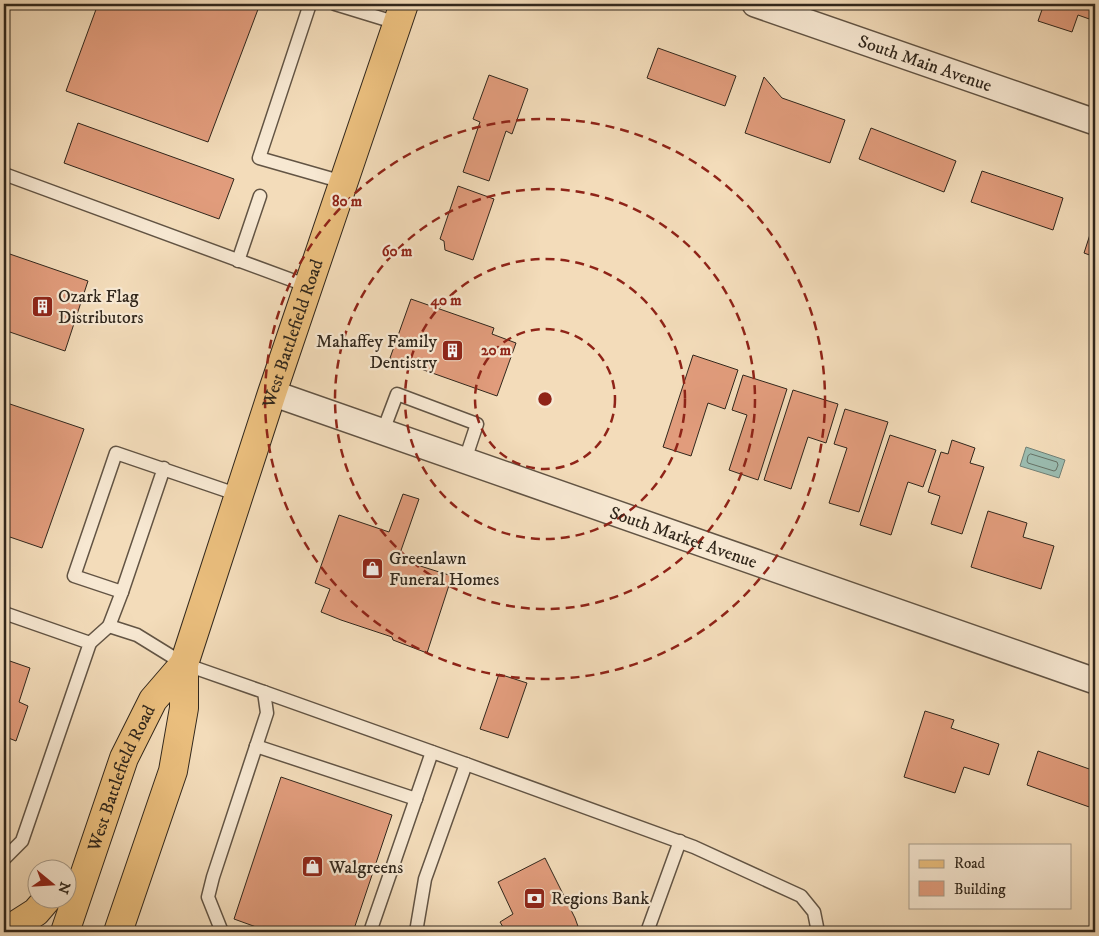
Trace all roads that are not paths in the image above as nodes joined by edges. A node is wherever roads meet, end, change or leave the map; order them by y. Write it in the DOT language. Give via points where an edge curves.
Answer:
graph roads {
  1 [pos="310,4"];
  2 [pos="335,4"];
  3 [pos="755,4"];
  4 [pos="401,14"];
  5 [pos="1095,122"];
  6 [pos="4,174"];
  7 [pos="343,182"];
  8 [pos="260,196"];
  9 [pos="238,261"];
  10 [pos="308,286"];
  11 [pos="272,392"];
  12 [pos="383,432"];
  13 [pos="465,460"];
  14 [pos="164,468"];
  15 [pos="239,494"];
  16 [pos="122,592"];
  17 [pos="4,614"];
  18 [pos="110,626"];
  19 [pos="90,644"];
  20 [pos="184,664"];
  21 [pos="1095,682"];
  22 [pos="264,692"];
  23 [pos="256,746"];
  24 [pos="432,752"];
  25 [pos="466,764"];
  26 [pos="416,799"];
  27 [pos="680,841"];
  28 [pos="94,846"];
  29 [pos="4,859"];
  30 [pos="78,864"];
  31 [pos="131,895"];
  32 [pos="39,908"];
  33 [pos="5,932"];
  34 [pos="65,932"];
  35 [pos="118,932"];
  36 [pos="135,932"];
  37 [pos="222,932"];
  38 [pos="370,932"];
  39 [pos="416,932"];
  40 [pos="648,932"];
  41 [pos="818,932"];
  1 -- 7 [label="lane" via="259,158"];
  2 -- 4 [label="lane"];
  3 -- 5 [label="street, South Main Avenue"];
  4 -- 7 [label="main road, West Battlefield Road"];
  6 -- 9 [label="lane"];
  7 -- 10 [label="main road, West Battlefield Road"];
  8 -- 9 [label="lane"];
  9 -- 10 [label="lane"];
  10 -- 11 [label="main road, West Battlefield Road"];
  11 -- 12 [label="street, South Market Avenue"];
  11 -- 15 [label="main road, West Battlefield Road"];
  12 -- 13 [label="street, South Market Avenue"];
  12 -- 13 [label="lane" via="397,394 477,424"];
  13 -- 21 [label="street, South Market Avenue"];
  14 -- 15 [label="lane"];
  14 -- 16 [label="lane"];
  14 -- 16 [label="lane" via="116,453 74,576"];
  15 -- 20 [label="main road, West Battlefield Road"];
  16 -- 18 [label="lane"];
  17 -- 19 [label="lane"];
  18 -- 19 [label="lane"];
  18 -- 20 [label="lane" via="136,635"];
  19 -- 29 [label="lane" via="22,841"];
  20 -- 22 [label="lane"];
  20 -- 28 [label="main road, West Battlefield Road" via="153,700 124,758"];
  20 -- 31 [label="main road, West Battlefield Road" via="184,708 173,771"];
  22 -- 23 [label="lane" via="267,713"];
  22 -- 24 [label="lane"];
  23 -- 26 [label="lane"];
  23 -- 37 [label="lane" via="208,897"];
  24 -- 25 [label="lane"];
  24 -- 26 [label="lane"];
  25 -- 27 [label="lane"];
  25 -- 39 [label="lane" via="426,879"];
  26 -- 38 [label="lane"];
  27 -- 40 [label="lane"];
  27 -- 41 [label="lane" via="801,896 814,912"];
  28 -- 30 [label="main road"];
  28 -- 34 [label="main road, West Battlefield Road"];
  31 -- 35 [label="main road, West Battlefield Road"];
  31 -- 36 [label="main road"];
  32 -- 33 [label="main road"];
}
